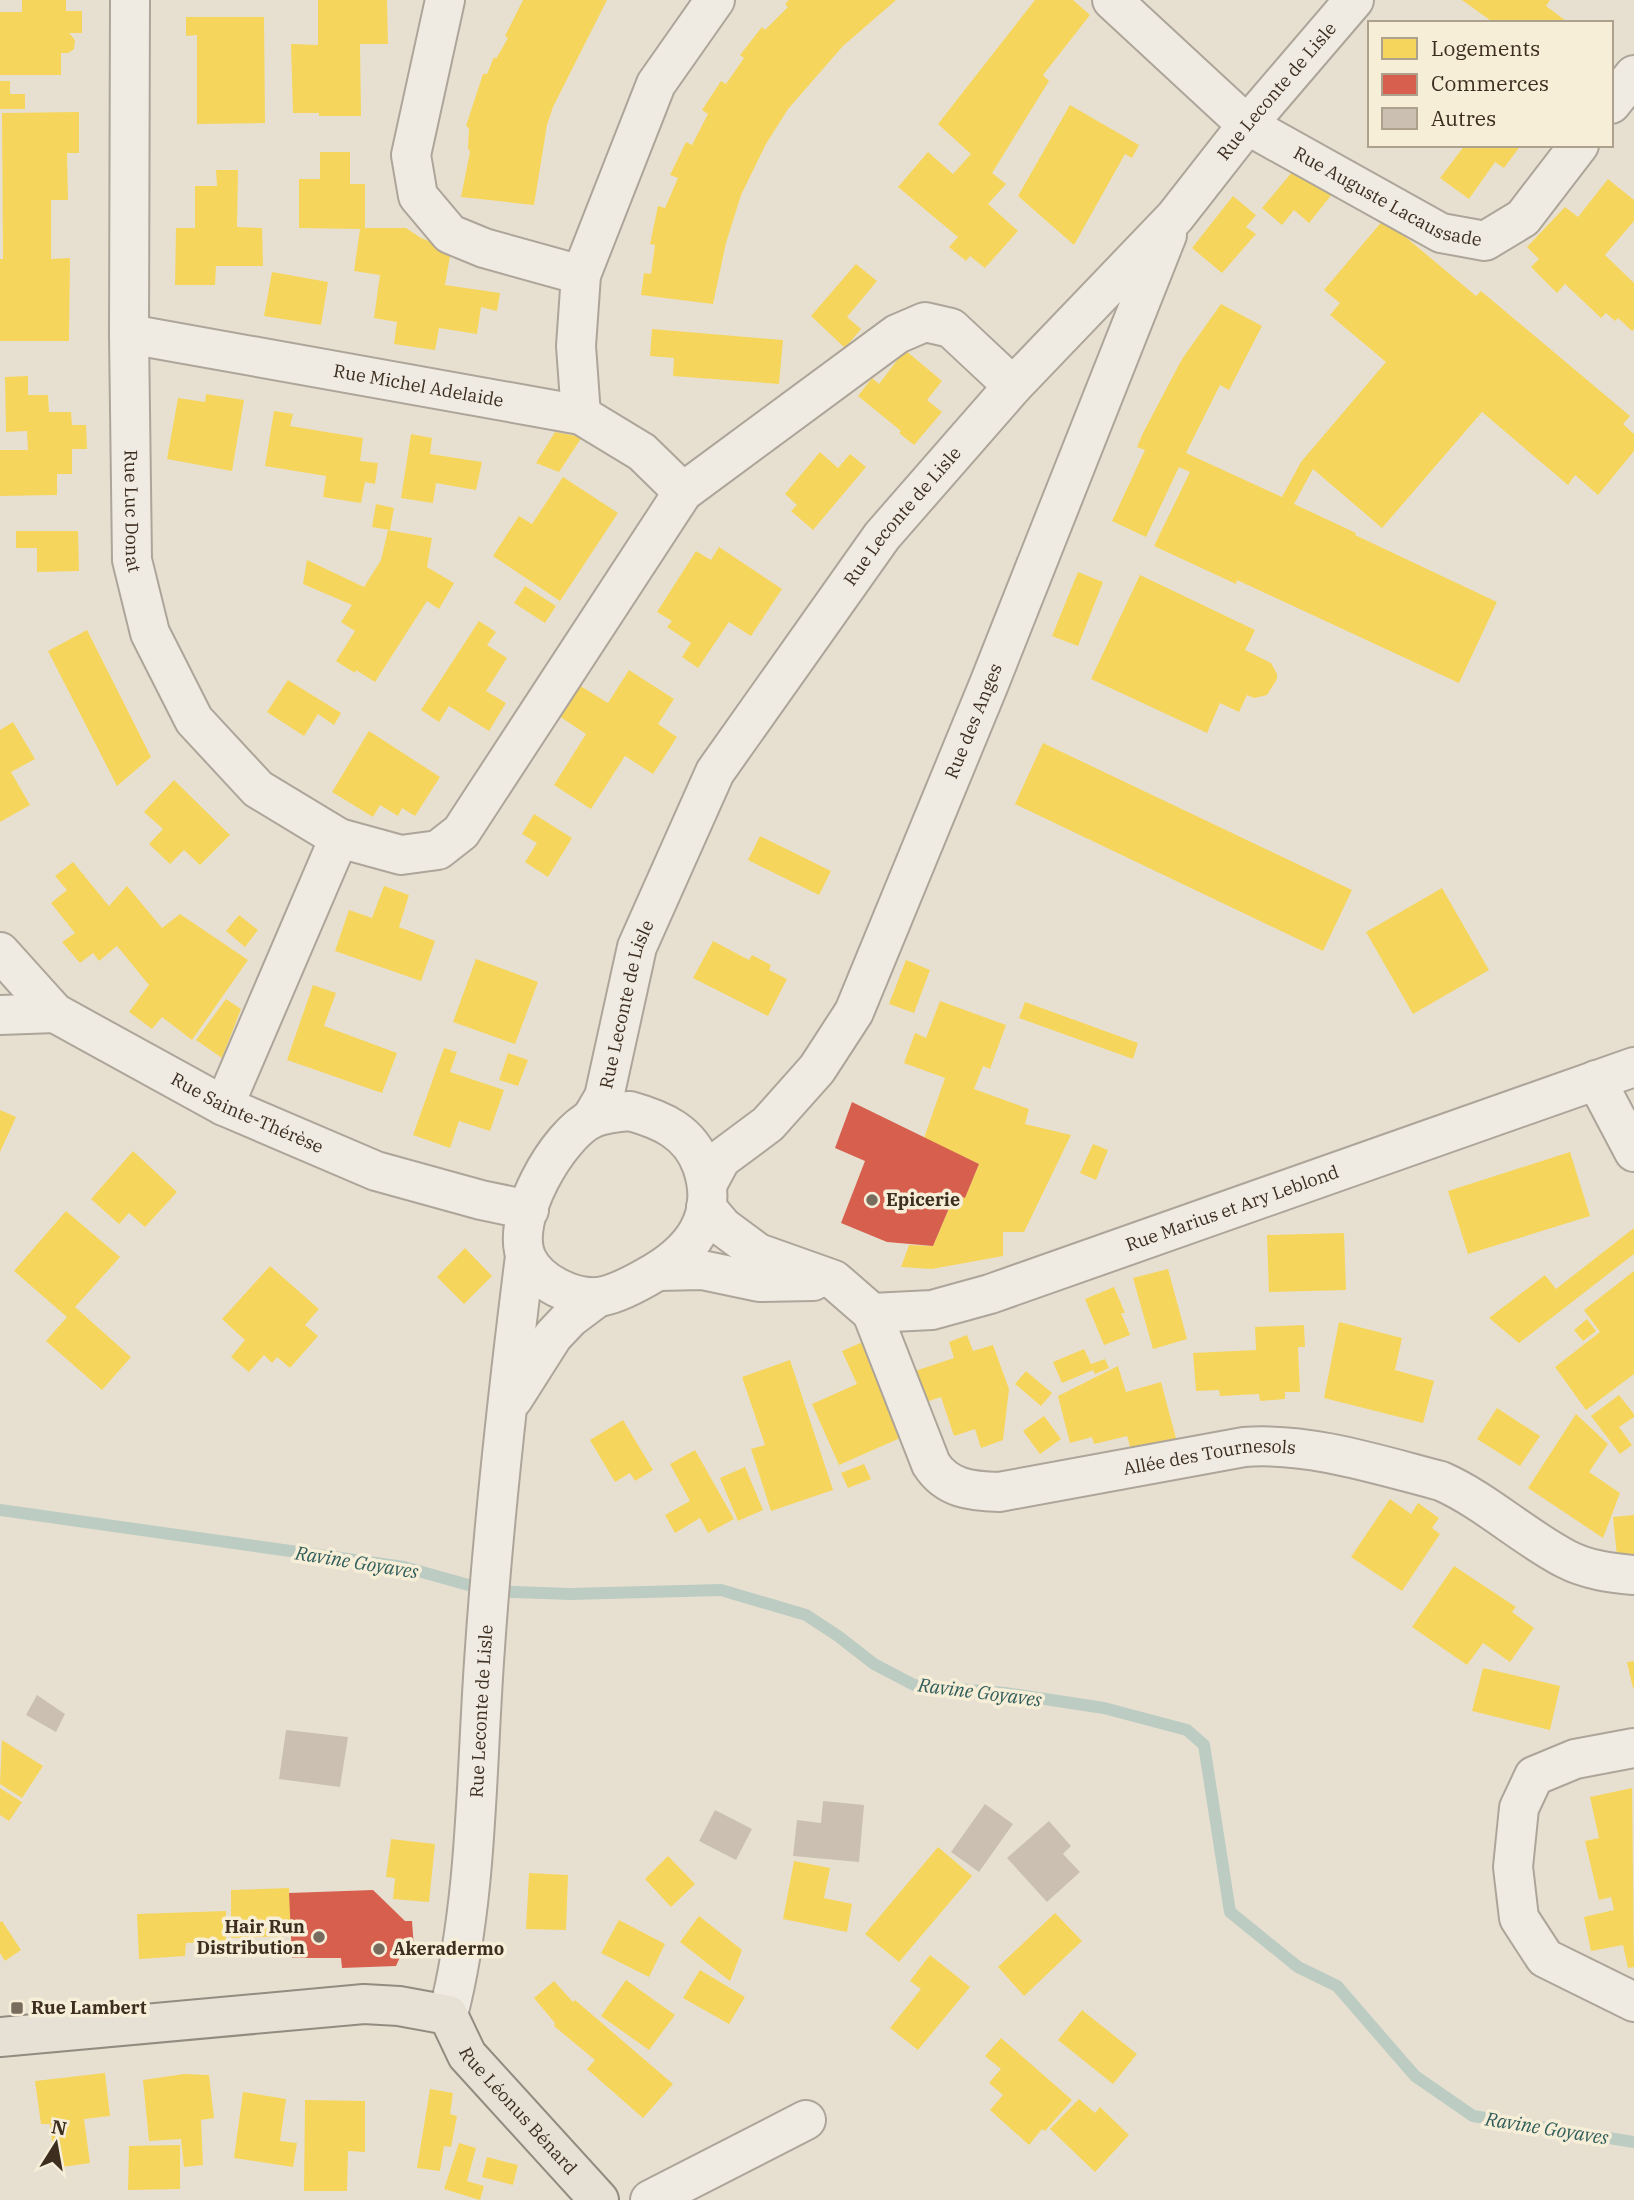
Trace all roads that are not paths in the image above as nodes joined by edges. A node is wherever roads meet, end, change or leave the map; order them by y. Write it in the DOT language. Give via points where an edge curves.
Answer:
graph roads {
  1 [pos="130,0"];
  2 [pos="445,0"];
  3 [pos="715,0"];
  4 [pos="1112,0"];
  5 [pos="1354,0"];
  6 [pos="1634,75"];
  7 [pos="1613,101"];
  8 [pos="1247,125"];
  9 [pos="1577,147"];
  10 [pos="1175,217"];
  11 [pos="580,275"];
  12 [pos="129,334"];
  13 [pos="1013,386"];
  14 [pos="581,415"];
  15 [pos="683,492"];
  16 [pos="339,838"];
  17 [pos="0,952"];
  18 [pos="55,1013"];
  19 [pos="0,1015"];
  20 [pos="1634,1067"];
  21 [pos="1596,1080"];
  22 [pos="224,1106"];
  23 [pos="591,1119"];
  24 [pos="1634,1152"];
  25 [pos="707,1195"];
  26 [pos="529,1210"];
  27 [pos="525,1256"];
  28 [pos="658,1271"];
  29 [pos="834,1280"];
  30 [pos="598,1297"];
  31 [pos="872,1313"];
  32 [pos="508,1406"];
  33 [pos="1634,1575"];
  34 [pos="1634,1748"];
  35 [pos="1634,2002"];
  36 [pos="449,2015"];
  37 [pos="0,2037"];
  38 [pos="806,2120"];
  39 [pos="599,2200"];
  40 [pos="650,2200"];
  1 -- 12 [label="street, Rue Luc Donat"];
  2 -- 11 [label="street" via="411,155 418,196 450,234"];
  3 -- 11 [label="street" via="656,84"];
  4 -- 8 [label="street, Rue Auguste Lacaussade"];
  5 -- 8 [label="street, Rue Leconte de Lisle"];
  6 -- 7 [label="street"];
  8 -- 9 [label="street, Rue Auguste Lacaussade" via="1441,233 1485,241 1523,218"];
  8 -- 10 [label="street, Rue Leconte de Lisle"];
  10 -- 13 [label="street, Rue Leconte de Lisle"];
  10 -- 25 [label="street, Rue des Anges" via="854,1012 817,1069 768,1124 721,1159"];
  11 -- 14 [label="street" via="576,346"];
  12 -- 14 [label="street, Rue Michel Adelaide"];
  12 -- 16 [label="street, Rue Luc Donat" via="132,560 150,634 194,720 258,789"];
  13 -- 15 [label="street" via="951,328 925,322 897,334"];
  13 -- 23 [label="street, Rue Leconte de Lisle" via="882,536 715,772 637,947 604,1097"];
  14 -- 15 [label="street, Rue Michel Adelaide" via="642,452"];
  15 -- 16 [label="street, Rue Luc Donat" via="461,832 438,850 401,855"];
  16 -- 22 [label="street"];
  17 -- 18 [label="street, Rue Sainte-Thérèse"];
  18 -- 19 [label="street"];
  18 -- 22 [label="street, Rue Sainte-Thérèse"];
  20 -- 21 [label="street, Rue Marius et Ary Leblond"];
  21 -- 24 [label="street"];
  21 -- 31 [label="street, Rue Marius et Ary Leblond" via="990,1294 932,1310"];
  22 -- 26 [label="street, Rue Sainte-Thérèse" via="376,1171"];
  23 -- 25 [label="street" via="629,1111 668,1124 687,1139 700,1161"];
  23 -- 26 [label="street" via="553,1155"];
  25 -- 28 [label="street" via="695,1239"];
  25 -- 29 [label="street" via="723,1227 758,1253"];
  26 -- 27 [label="street"];
  27 -- 30 [label="street" via="535,1273 553,1285 573,1294"];
  27 -- 32 [label="street, Rue Leconte de Lisle"];
  28 -- 29 [label="street" via="702,1270 759,1282"];
  28 -- 30 [label="street"];
  29 -- 31 [label="street"];
  30 -- 32 [label="street, Rue Leconte de Lisle" via="552,1336"];
  31 -- 33 [label="street, Allée des Tournesols" via="931,1465 939,1477 972,1491 999,1492 1244,1447 1298,1447 1441,1481 1567,1560"];
  32 -- 36 [label="street, Rue Leconte de Lisle" via="491,1549 468,1910"];
  34 -- 35 [label="street" via="1575,1759 1534,1776 1519,1808 1513,1867 1519,1918 1545,1958"];
  36 -- 37 [label="main road" via="364,2004"];
  36 -- 39 [label="main road, Rue Léonus Bénard" via="467,2055"];
  38 -- 40 [label="street"];
}
